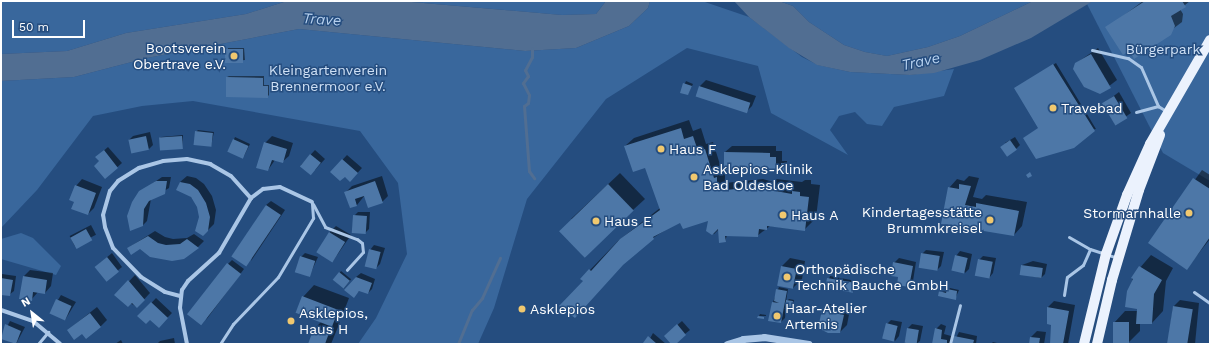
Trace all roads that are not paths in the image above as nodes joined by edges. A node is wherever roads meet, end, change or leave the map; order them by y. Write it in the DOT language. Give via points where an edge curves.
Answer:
graph roads {
  1 [pos="1210,41"];
  2 [pos="1092,50"];
  3 [pos="1158,106"];
  4 [pos="1136,112"];
  5 [pos="1168,113"];
  6 [pos="251,198"];
  7 [pos="312,202"];
  8 [pos="1069,237"];
  9 [pos="1090,249"];
  10 [pos="1106,254"];
  11 [pos="1119,258"];
  12 [pos="347,270"];
  13 [pos="1194,292"];
  14 [pos="1064,295"];
  15 [pos="180,296"];
  16 [pos="1210,303"];
  17 [pos="960,305"];
  18 [pos="1,310"];
  19 [pos="48,332"];
  20 [pos="38,344"];
  21 [pos="60,344"];
  22 [pos="186,344"];
  23 [pos="220,344"];
  24 [pos="727,344"];
  25 [pos="808,344"];
  26 [pos="950,344"];
  27 [pos="1084,344"];
  28 [pos="1097,344"];
  1 -- 5 [label="main road"];
  2 -- 3 [label="lane" via="1128,58 1141,67"];
  3 -- 4 [label="lane"];
  3 -- 5 [label="lane"];
  5 -- 10 [label="main road" via="1137,172"];
  5 -- 11 [label="main road" via="1139,190"];
  6 -- 7 [label="street" via="263,189 280,186"];
  6 -- 15 [label="street" via="219,253 188,281"];
  6 -- 15 [label="street" via="231,176 210,164 187,159 163,161 139,168 118,181 110,191 103,215 113,248 141,277 165,292"];
  7 -- 12 [label="lane" via="325,227 362,243 363,252"];
  7 -- 23 [label="lane" via="312,218 278,276 233,324"];
  8 -- 9 [label="lane"];
  9 -- 10 [label="lane"];
  9 -- 14 [label="lane" via="1083,265 1067,277"];
  10 -- 11 [label="lane"];
  10 -- 27 [label="main road"];
  11 -- 28 [label="main road"];
  13 -- 16 [label="lane"];
  15 -- 22 [label="street"];
  17 -- 26 [label="lane"];
  18 -- 19 [label="street" via="23,316"];
  19 -- 20 [label="lane"];
  19 -- 21 [label="street"];
  24 -- 25 [label="street" via="764,337"];
}
